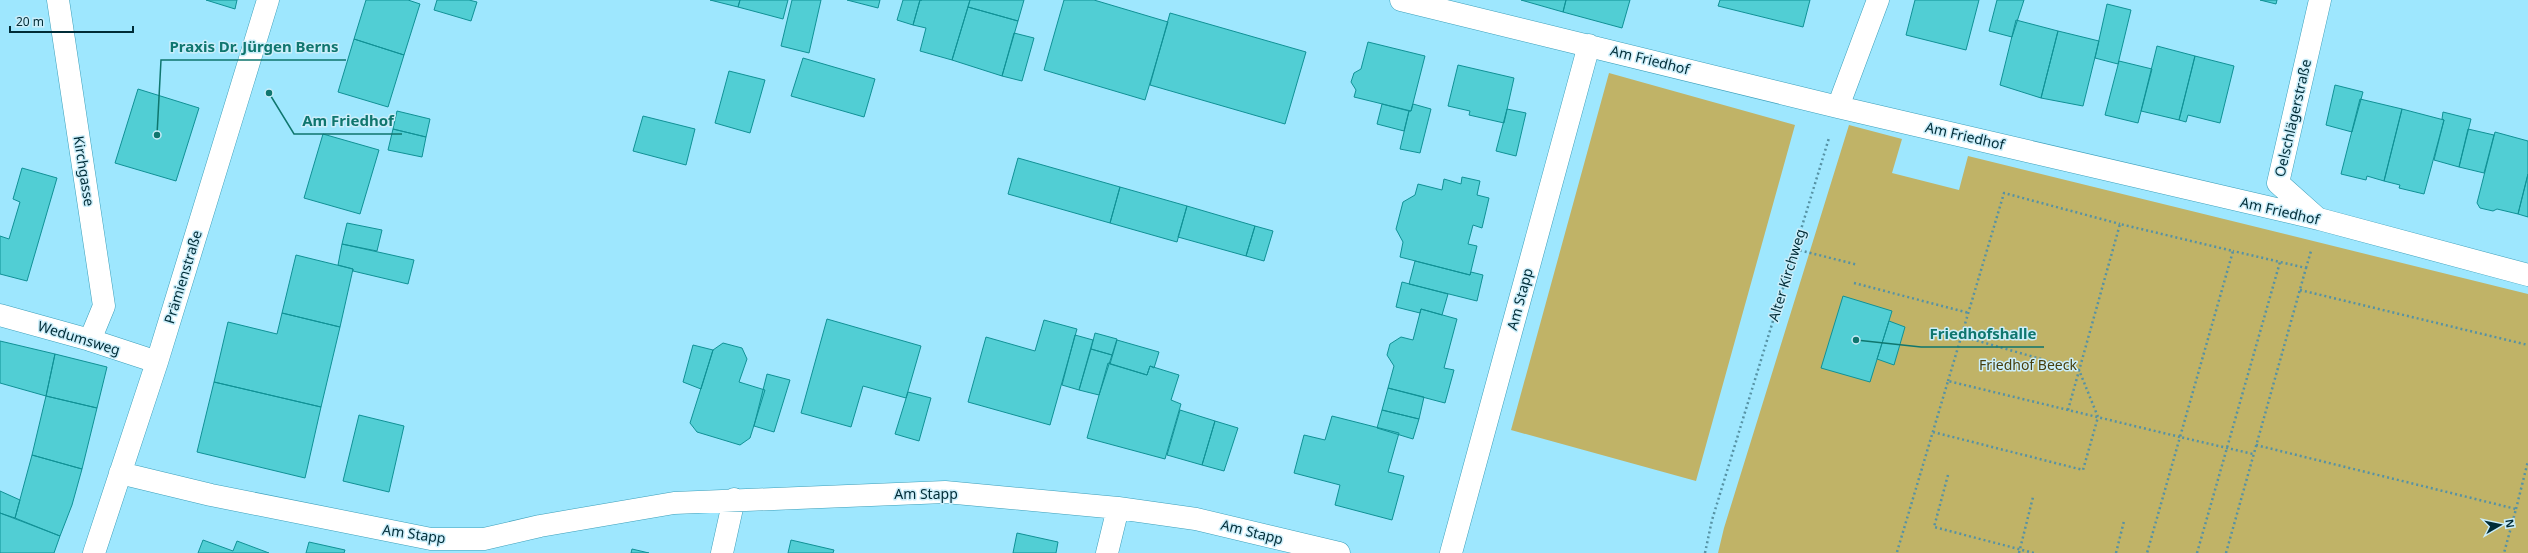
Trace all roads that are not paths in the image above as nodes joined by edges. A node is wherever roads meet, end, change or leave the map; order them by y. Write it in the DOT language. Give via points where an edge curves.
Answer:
graph roads {
  1 [pos="58,0"];
  2 [pos="268,0"];
  3 [pos="1401,0"];
  4 [pos="1878,0"];
  5 [pos="2320,0"];
  6 [pos="1589,45"];
  7 [pos="1838,107"];
  8 [pos="2319,220"];
  9 [pos="2528,275"];
  10 [pos="0,315"];
  11 [pos="90,340"];
  12 [pos="157,362"];
  13 [pos="120,473"];
  14 [pos="734,499"];
  15 [pos="1118,508"];
  16 [pos="94,553"];
  17 [pos="722,553"];
  18 [pos="1107,553"];
  19 [pos="1338,553"];
  20 [pos="1451,553"];
  1 -- 11 [label="street, Kirchgasse" via="104,306"];
  2 -- 12 [label="street, Prämienstraße"];
  3 -- 6 [label="street, Am Friedhof"];
  4 -- 7 [label="street"];
  5 -- 8 [label="street, Oelschlägerstraße" via="2278,182"];
  6 -- 7 [label="street, Am Friedhof"];
  6 -- 20 [label="street, Am Stapp"];
  7 -- 8 [label="street, Am Friedhof"];
  8 -- 9 [label="street, Am Friedhof"];
  10 -- 11 [label="street, Wedumsweg"];
  11 -- 12 [label="street, Wedumsweg"];
  12 -- 13 [label="street, Prämienstraße"];
  13 -- 14 [label="street, Am Stapp" via="211,496 431,539 484,539 540,526 674,502"];
  13 -- 16 [label="street, Prämienstraße"];
  14 -- 15 [label="street, Am Stapp" via="945,492"];
  14 -- 17 [label="street"];
  15 -- 18 [label="street"];
  15 -- 19 [label="street, Am Stapp" via="1196,518"];
}
